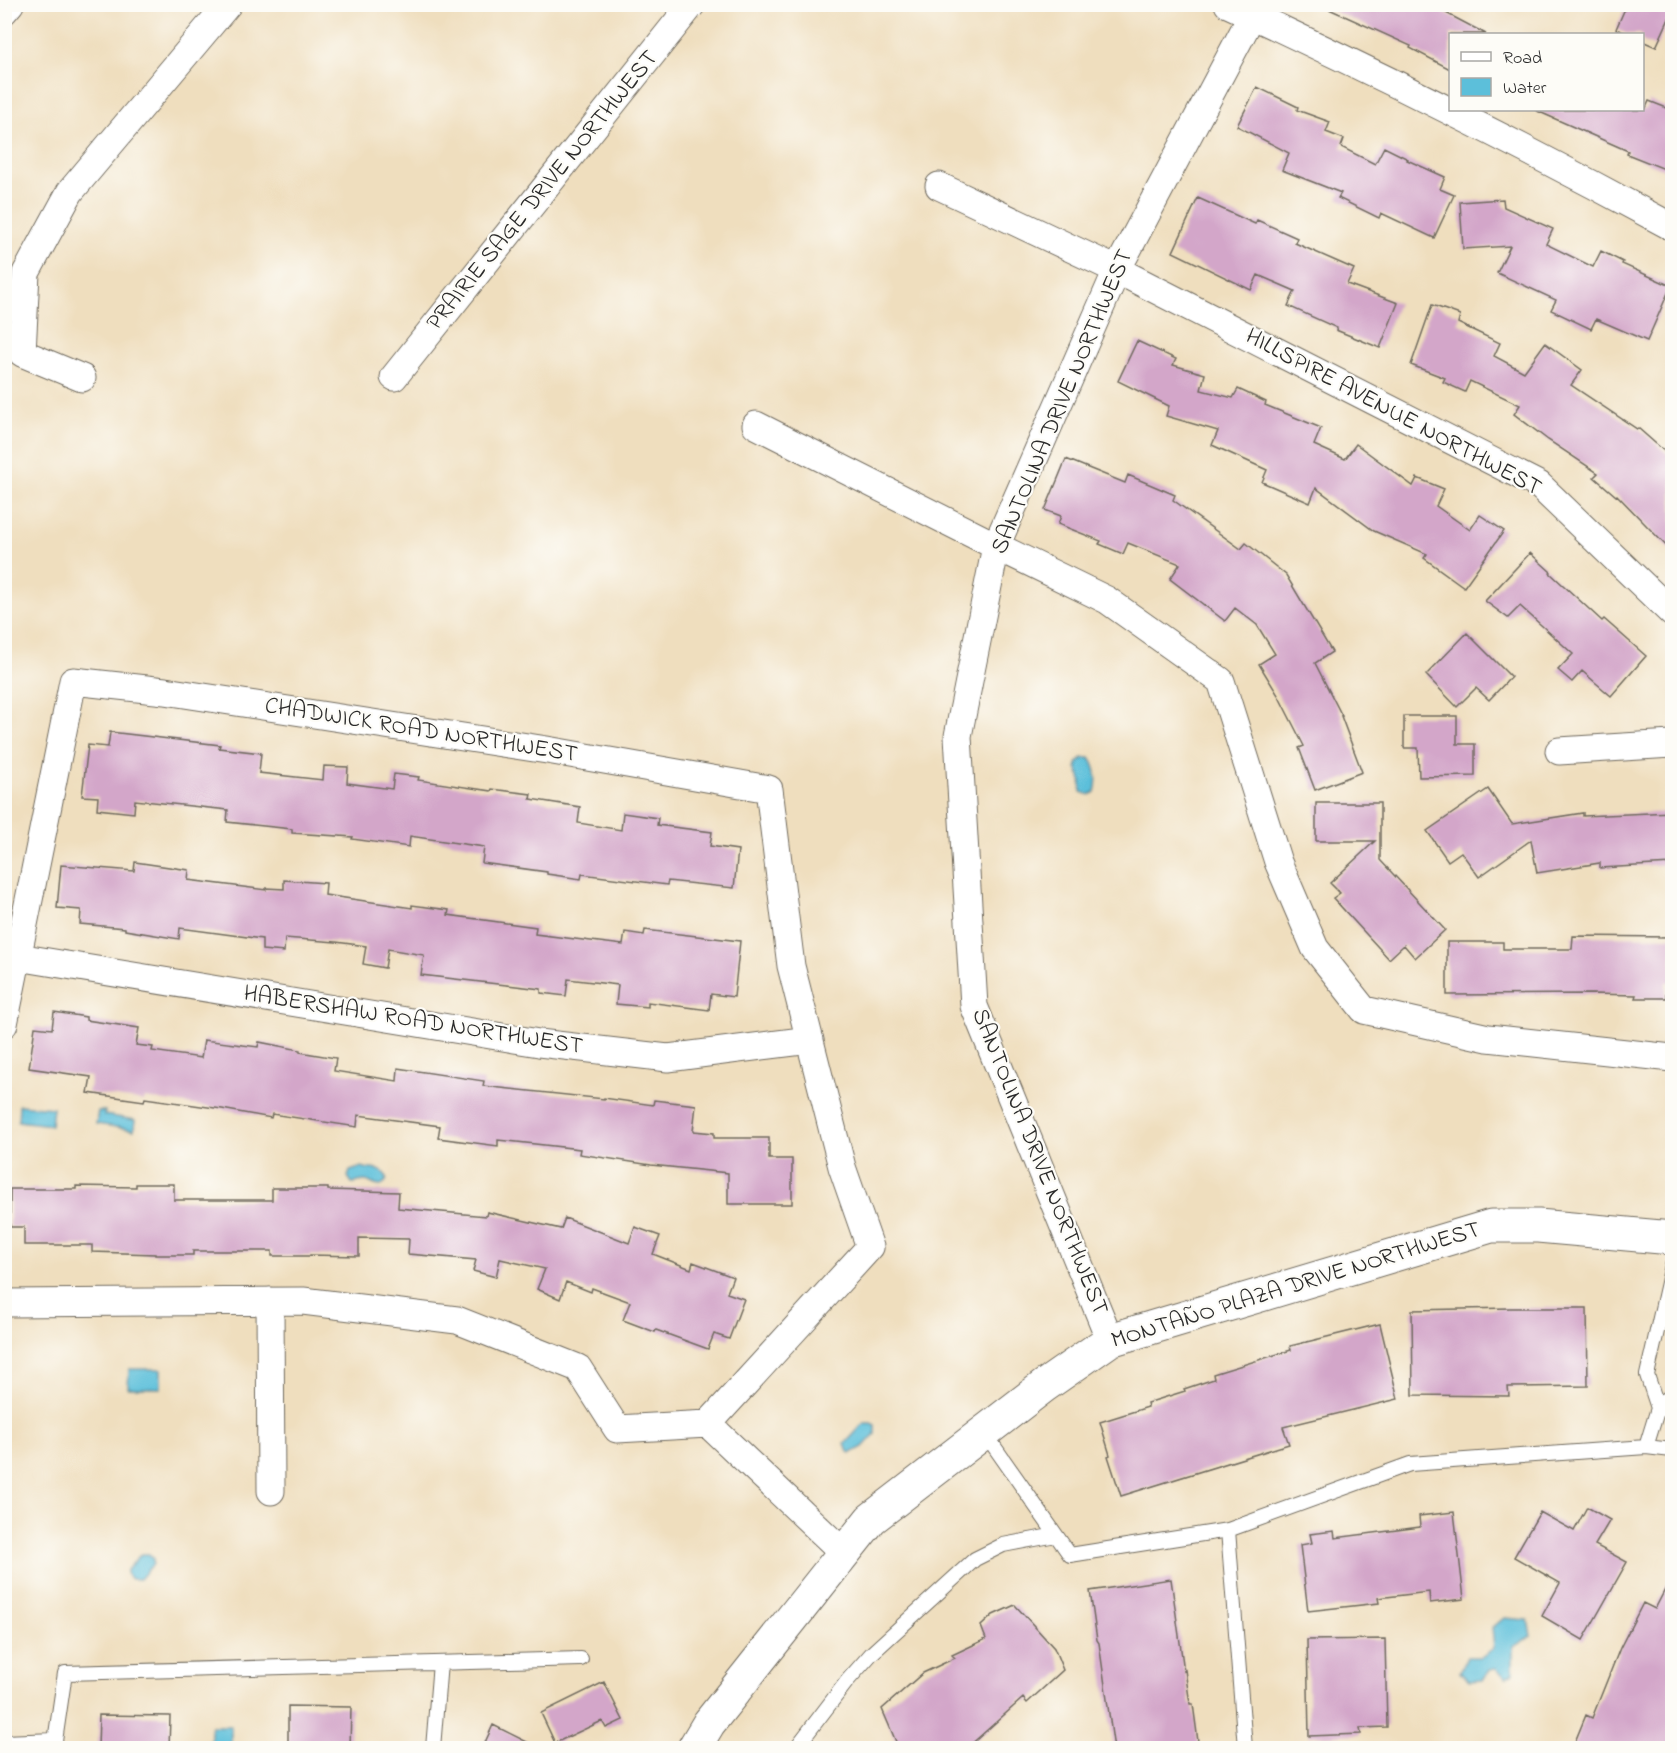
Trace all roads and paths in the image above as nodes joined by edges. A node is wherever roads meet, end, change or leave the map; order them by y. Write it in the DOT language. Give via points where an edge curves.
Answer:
graph roads {
  1 [pos="10,4"];
  2 [pos="228,4"];
  3 [pos="692,4"];
  4 [pos="1228,4"];
  5 [pos="1256,10"];
  6 [pos="4,11"];
  7 [pos="1449,110"];
  8 [pos="1451,111"];
  9 [pos="939,186"];
  10 [pos="1672,227"];
  11 [pos="1117,270"];
  12 [pos="394,377"];
  13 [pos="82,378"];
  14 [pos="756,425"];
  15 [pos="996,546"];
  16 [pos="1672,613"];
  17 [pos="1672,744"];
  18 [pos="1559,751"];
  19 [pos="18,957"];
  20 [pos="4,1023"];
  21 [pos="810,1040"];
  22 [pos="1672,1058"];
  23 [pos="1672,1238"];
  24 [pos="1672,1265"];
  25 [pos="270,1301"];
  26 [pos="4,1303"];
  27 [pos="1110,1340"];
  28 [pos="1672,1394"];
  29 [pos="1658,1408"];
  30 [pos="708,1424"];
  31 [pos="984,1432"];
  32 [pos="1646,1447"];
  33 [pos="1672,1450"];
  34 [pos="271,1491"];
  35 [pos="1228,1530"];
  36 [pos="1056,1535"];
  37 [pos="844,1553"];
  38 [pos="581,1659"];
  39 [pos="440,1663"];
  40 [pos="4,1742"];
  41 [pos="55,1744"];
  42 [pos="433,1749"];
  43 [pos="694,1749"];
  44 [pos="796,1749"];
  45 [pos="1245,1749"];
  1 -- 6 [label="street"];
  2 -- 13 [label="street" via="70,192 26,273 22,353"];
  3 -- 12 [label="street, PRAIRIE SAGE DRIVE NORTHWEST"];
  4 -- 5 [label="street"];
  5 -- 7 [label="street"];
  5 -- 11 [label="street, SANTOLINA DRIVE NORTHWEST"];
  8 -- 10 [label="street"];
  9 -- 11 [label="street, HILLSPIRE AVENUE NORTHWEST"];
  11 -- 15 [label="street, SANTOLINA DRIVE NORTHWEST"];
  11 -- 16 [label="street, HILLSPIRE AVENUE NORTHWEST" via="1539,485"];
  14 -- 15 [label="street"];
  15 -- 22 [label="street" via="1107,600 1221,681 1278,862 1315,948 1364,1010 1488,1038"];
  15 -- 27 [label="street, SANTOLINA DRIVE NORTHWEST" via="958,736 974,1006"];
  17 -- 18 [label="street"];
  19 -- 20 [label="street"];
  19 -- 21 [label="street, HABERSHAW ROAD NORTHWEST" via="539,1043 668,1058"];
  19 -- 21 [label="street, CHADWICK ROAD NORTHWEST" via="73,681 165,691 546,750 769,789 791,966"];
  21 -- 30 [label="street" via="843,1167 870,1247"];
  23 -- 27 [label="street, MONTAÑO PLAZA DRIVE NORTHWEST" via="1538,1226 1491,1226"];
  24 -- 29 [label="lane" via="1647,1375"];
  25 -- 26 [label="street"];
  25 -- 30 [label="street" via="303,1301 457,1320 578,1368 617,1429"];
  25 -- 34 [label="street"];
  27 -- 31 [label="street, MONTAÑO PLAZA DRIVE NORTHWEST"];
  28 -- 29 [label="lane"];
  29 -- 32 [label="lane"];
  30 -- 37 [label="street"];
  31 -- 36 [label="lane"];
  31 -- 37 [label="street, MONTAÑO PLAZA DRIVE NORTHWEST" via="871,1519"];
  32 -- 33 [label="lane"];
  32 -- 35 [label="lane" via="1410,1464"];
  35 -- 36 [label="lane" via="1070,1555"];
  35 -- 45 [label="lane"];
  36 -- 44 [label="lane" via="1003,1545 975,1559 872,1653"];
  37 -- 43 [label="street, MONTAÑO PLAZA DRIVE NORTHWEST" via="709,1723"];
  38 -- 39 [label="lane"];
  39 -- 41 [label="lane" via="65,1673"];
  39 -- 42 [label="lane"];
  40 -- 41 [label="lane"];
}
